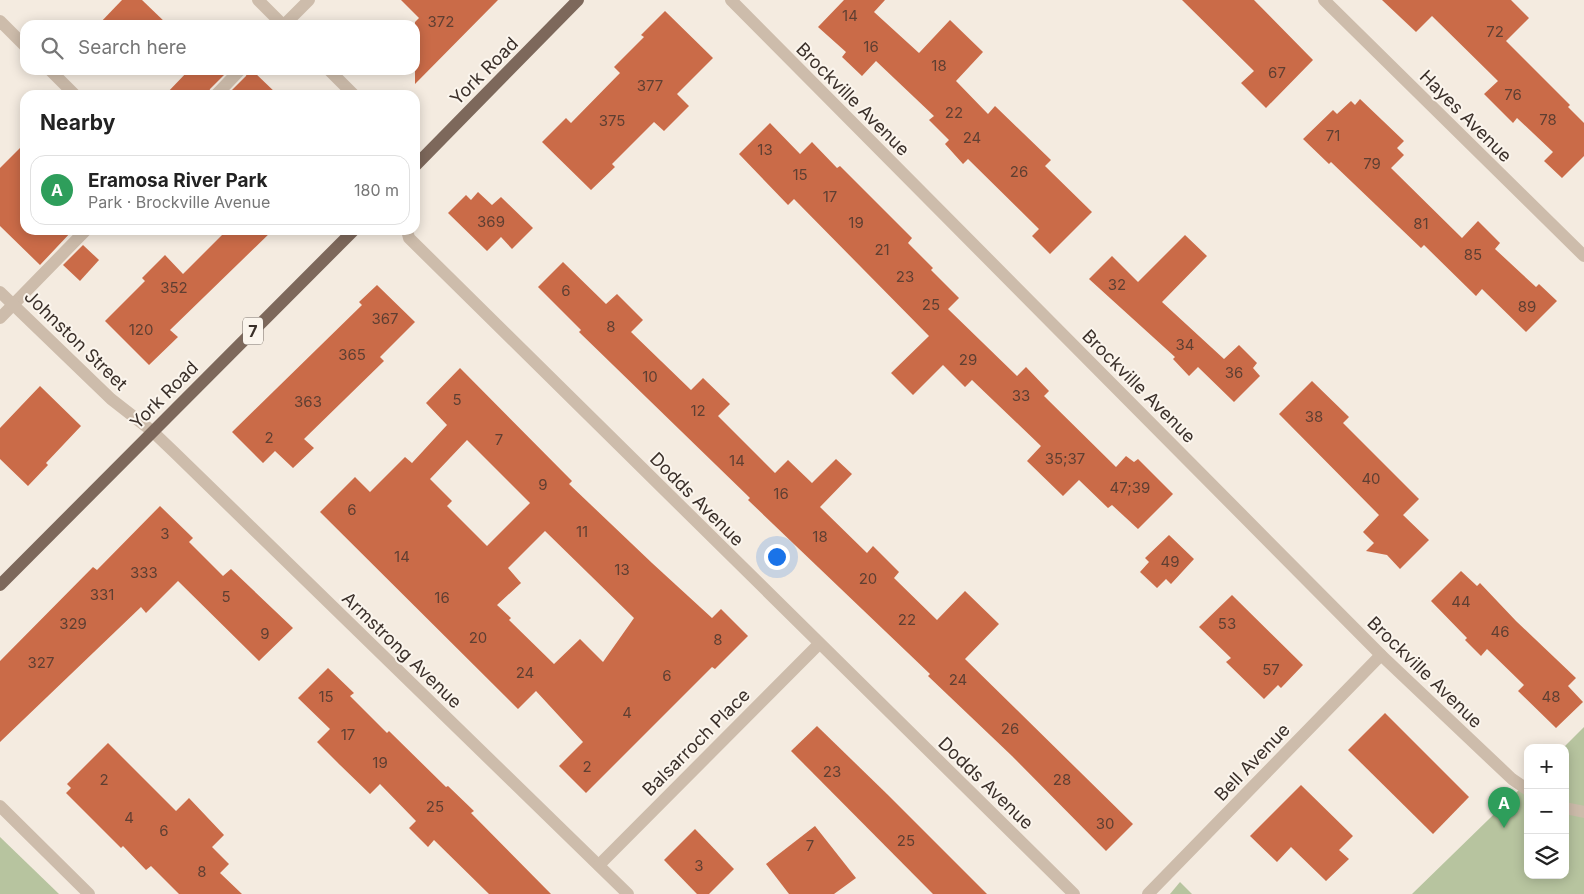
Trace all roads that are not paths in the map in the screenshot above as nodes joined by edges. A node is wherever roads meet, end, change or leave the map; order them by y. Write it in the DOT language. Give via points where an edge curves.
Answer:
graph roads {
  1 [pos="258,0"];
  2 [pos="309,0"];
  3 [pos="578,0"];
  4 [pos="731,0"];
  5 [pos="1324,0"];
  6 [pos="278,20"];
  7 [pos="288,20"];
  8 [pos="0,21"];
  9 [pos="20,41"];
  10 [pos="55,75"];
  11 [pos="235,75"];
  12 [pos="334,75"];
  13 [pos="70,90"];
  14 [pos="221,90"];
  15 [pos="349,90"];
  16 [pos="420,161"];
  17 [pos="81,235"];
  18 [pos="349,235"];
  19 [pos="408,235"];
  20 [pos="1584,256"];
  21 [pos="0,292"];
  22 [pos="13,305"];
  23 [pos="0,318"];
  24 [pos="152,431"];
  25 [pos="0,585"];
  26 [pos="819,644"];
  27 [pos="1381,655"];
  28 [pos="1527,789"];
  29 [pos="0,806"];
  30 [pos="1569,809"];
  31 [pos="1584,812"];
  32 [pos="599,865"];
  33 [pos="89,894"];
  34 [pos="628,894"];
  35 [pos="1074,894"];
  36 [pos="1148,894"];
  1 -- 6 [label="street"];
  2 -- 7 [label="street"];
  3 -- 16 [label="main road, York Road"];
  4 -- 27 [label="street, Brockville Avenue"];
  5 -- 20 [label="street, Hayes Avenue"];
  8 -- 9 [label="street"];
  10 -- 13 [label="street"];
  11 -- 14 [label="street"];
  12 -- 15 [label="street"];
  17 -- 22 [label="street"];
  18 -- 24 [label="main road, York Road / 7"];
  19 -- 26 [label="street, Dodds Avenue"];
  21 -- 22 [label="street, Johnston Street"];
  22 -- 23 [label="street"];
  22 -- 24 [label="street, Johnston Street" via="111,399"];
  24 -- 25 [label="main road, York Road / 7"];
  24 -- 32 [label="street, Armstrong Avenue"];
  26 -- 32 [label="street, Balsarroch Place"];
  26 -- 35 [label="street, Dodds Avenue"];
  27 -- 28 [label="street, Brockville Avenue"];
  27 -- 36 [label="street, Bell Avenue"];
  29 -- 33 [label="street"];
  30 -- 31 [label="street"];
  32 -- 34 [label="street, Armstrong Avenue"];
}
